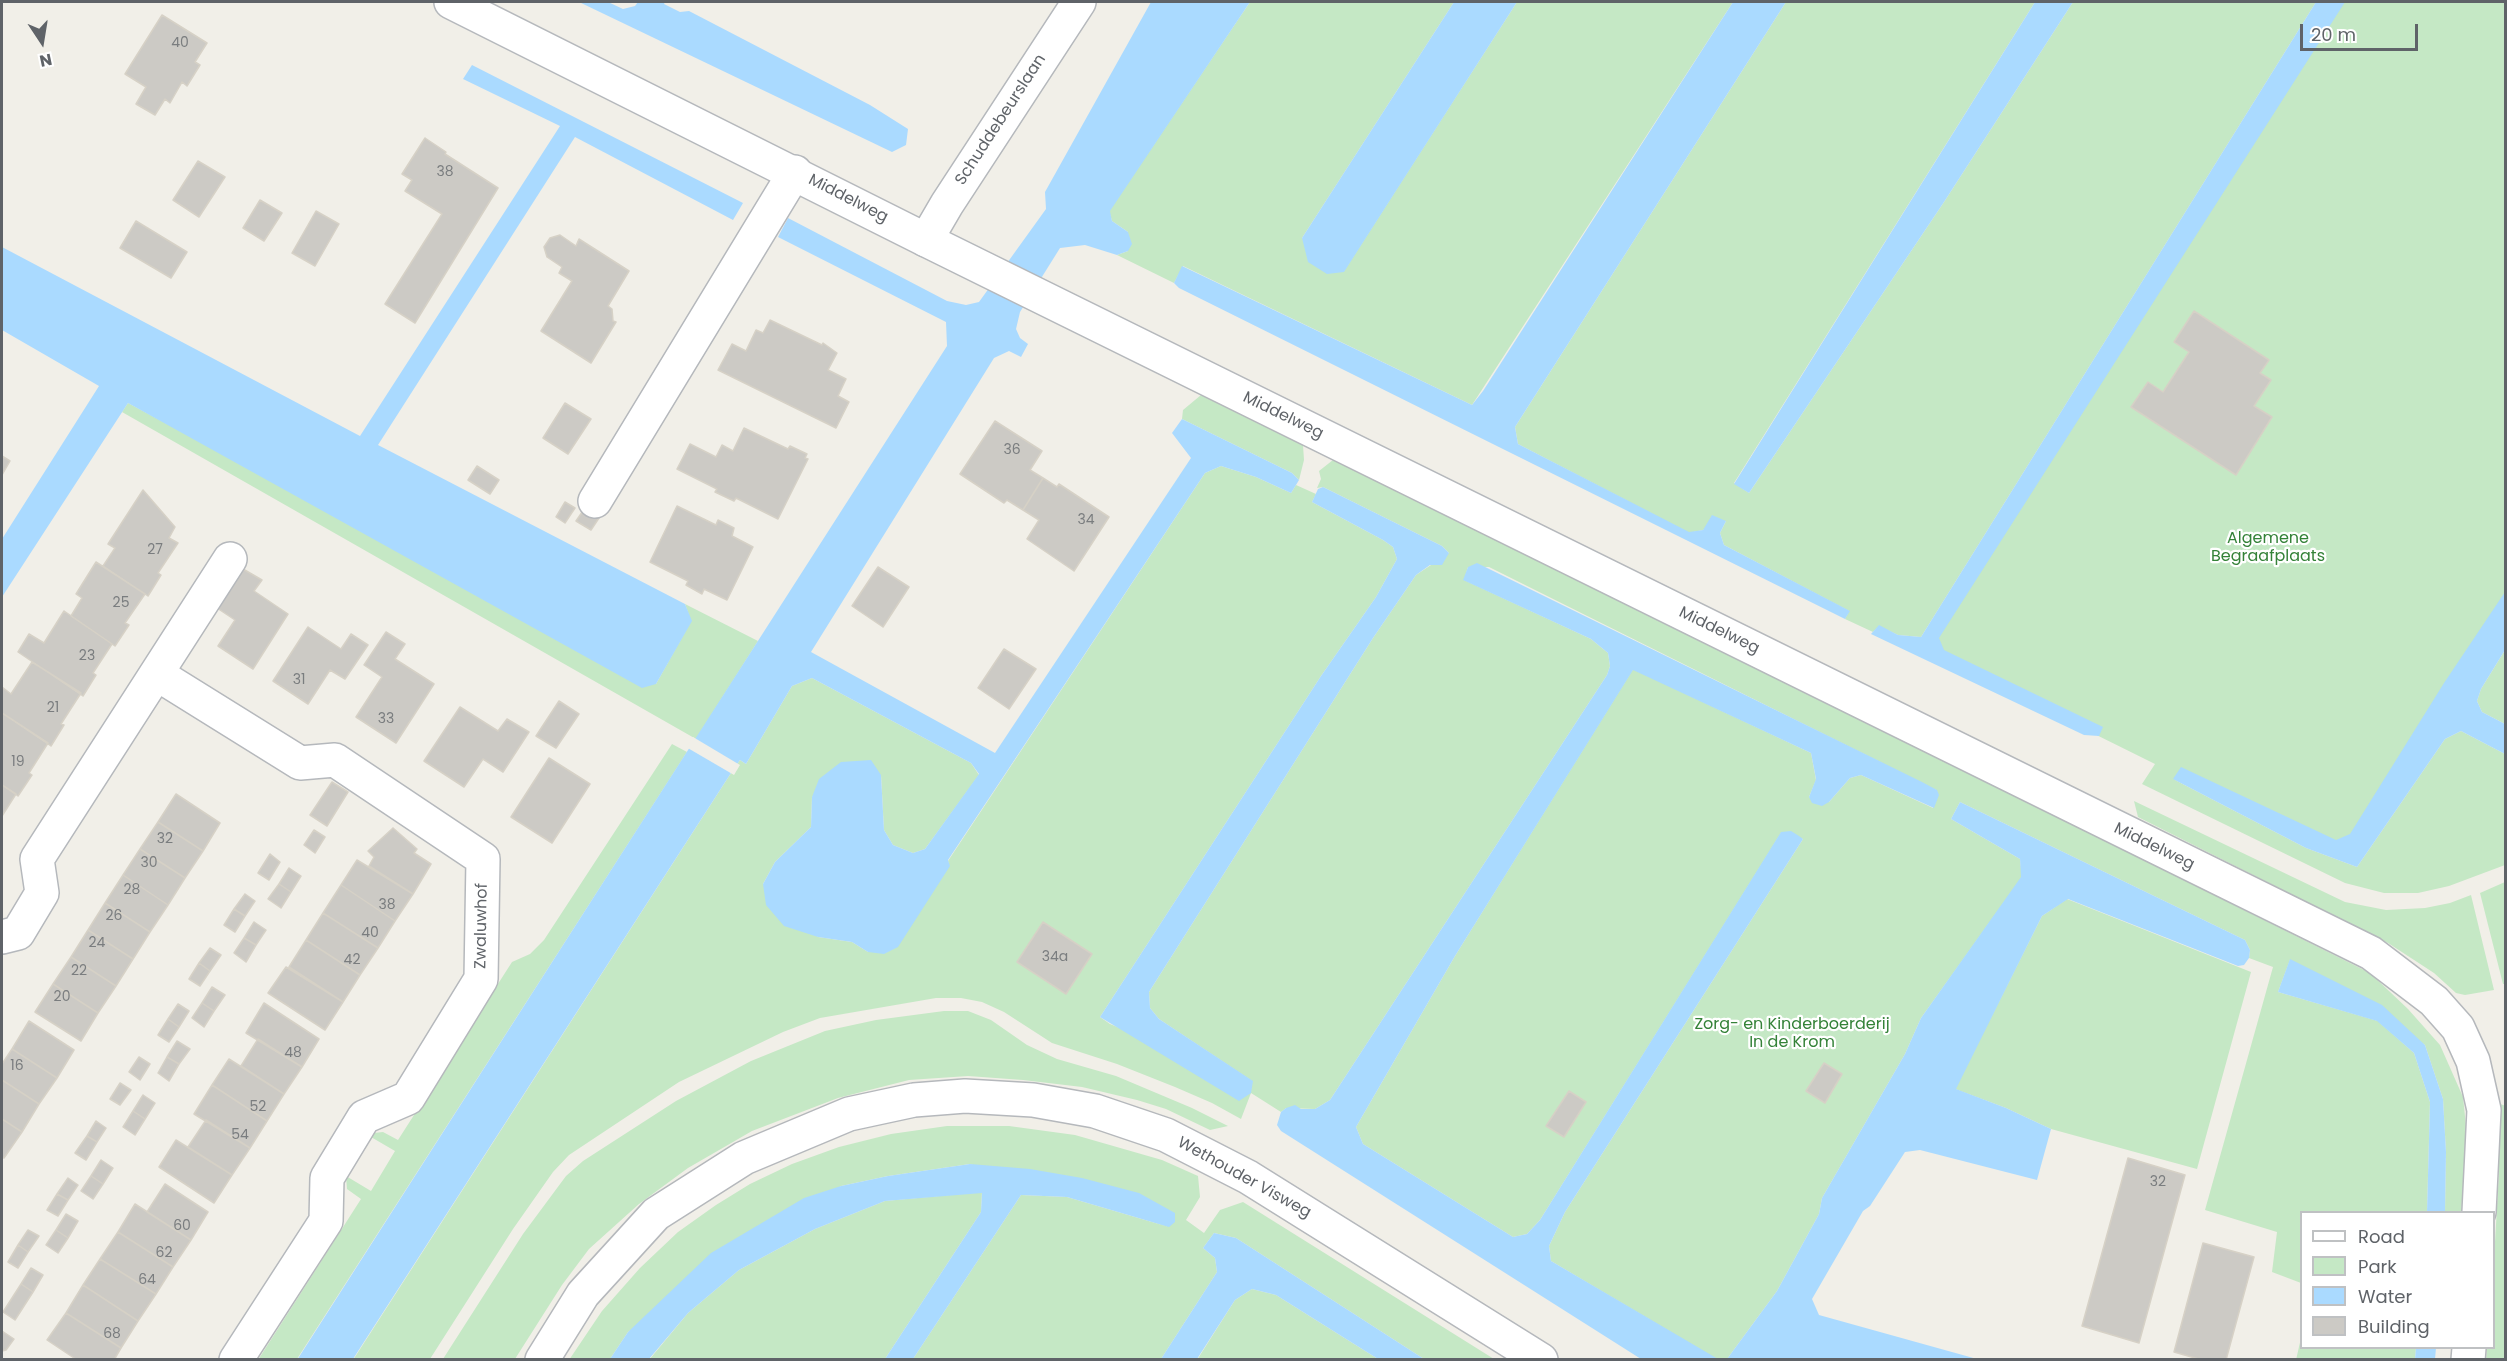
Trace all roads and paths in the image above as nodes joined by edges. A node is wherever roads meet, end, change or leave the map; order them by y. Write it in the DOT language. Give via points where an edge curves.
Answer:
graph roads {
  1 [pos="451,2"];
  2 [pos="1079,2"];
  3 [pos="795,172"];
  4 [pos="926,240"];
  5 [pos="595,501"];
  6 [pos="230,559"];
  7 [pos="158,674"];
  8 [pos="2,937"];
  9 [pos="2479,1211"];
  10 [pos="236,1359"];
  11 [pos="542,1359"];
  12 [pos="1540,1359"];
  1 -- 3 [label="street, Middelweg"];
  2 -- 4 [label="street, Schuddebeurslaan"];
  3 -- 4 [label="street, Middelweg"];
  3 -- 5 [label="street, Middelweg"];
  4 -- 9 [label="street, Middelweg" via="2371,953 2434,1000 2458,1028 2473,1061 2484,1110"];
  6 -- 7 [label="street"];
  7 -- 8 [label="street" via="37,859 42,893 18,933"];
  7 -- 10 [label="street, Zwaluwhof" via="300,763 335,760 483,859 481,979 408,1098 364,1117 327,1178 326,1221"];
  11 -- 12 [label="street, Wethouder Visweg" via="583,1294 657,1214 744,1158 849,1114 914,1100 965,1096 1033,1100 1095,1111 1166,1135 1248,1177"];
}
